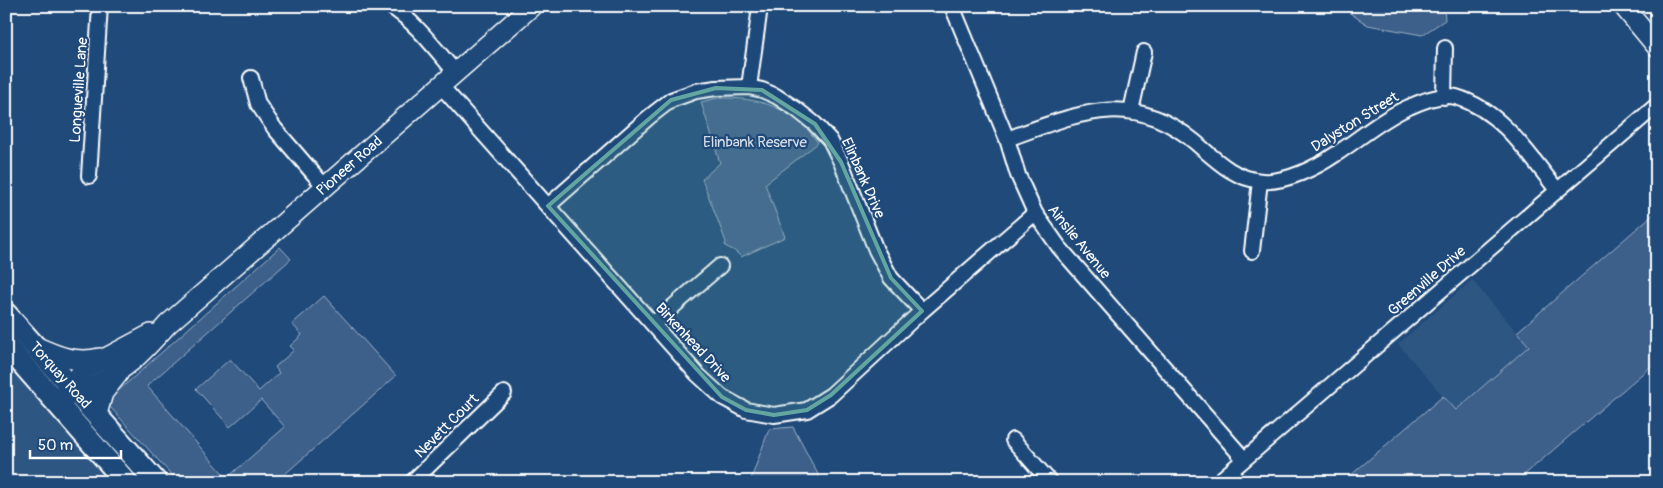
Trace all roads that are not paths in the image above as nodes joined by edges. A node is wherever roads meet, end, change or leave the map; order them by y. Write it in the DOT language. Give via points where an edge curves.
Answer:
graph roads {
  1 [pos="100,6"];
  2 [pos="390,6"];
  3 [pos="532,6"];
  4 [pos="952,6"];
  5 [pos="1623,6"];
  6 [pos="760,7"];
  7 [pos="1657,47"];
  8 [pos="1445,48"];
  9 [pos="1144,52"];
  10 [pos="456,73"];
  11 [pos="251,78"];
  12 [pos="441,86"];
  13 [pos="749,87"];
  14 [pos="1444,97"];
  15 [pos="1657,105"];
  16 [pos="1131,111"];
  17 [pos="1007,139"];
  18 [pos="89,176"];
  19 [pos="1260,181"];
  20 [pos="325,187"];
  21 [pos="1557,190"];
  22 [pos="548,206"];
  23 [pos="1035,213"];
  24 [pos="1252,251"];
  25 [pos="720,266"];
  26 [pos="922,311"];
  27 [pos="6,314"];
  28 [pos="652,324"];
  29 [pos="6,345"];
  30 [pos="35,346"];
  31 [pos="121,358"];
  32 [pos="40,384"];
  33 [pos="74,389"];
  34 [pos="504,393"];
  35 [pos="54,401"];
  36 [pos="97,414"];
  37 [pos="1013,440"];
  38 [pos="1244,459"];
  39 [pos="126,482"];
  40 [pos="156,482"];
  41 [pos="412,482"];
  42 [pos="1050,482"];
  43 [pos="1218,482"];
  1 -- 18 [label="street, Longueville Lane"];
  2 -- 10 [label="street" via="420,32"];
  3 -- 10 [label="main road, Pioneer Road"];
  4 -- 17 [label="street, Ainslie Avenue"];
  5 -- 7 [label="main road"];
  6 -- 13 [label="street"];
  8 -- 14 [label="street"];
  9 -- 16 [label="street"];
  10 -- 12 [label="main road, Pioneer Road"];
  11 -- 20 [label="street" via="258,104"];
  12 -- 20 [label="main road, Pioneer Road"];
  12 -- 22 [label="street, Birkenhead Drive"];
  13 -- 22 [label="street, Elinbank Drive" via="696,91 671,100"];
  13 -- 26 [label="street, Elinbank Drive" via="776,96 796,109 830,140 891,278"];
  14 -- 19 [label="street, Dalyston Street" via="1407,107 1324,163 1290,177"];
  14 -- 21 [label="street, Dalyston Street" via="1455,97 1487,111 1513,135"];
  15 -- 21 [label="street, Greenville Drive"];
  16 -- 17 [label="street, Dalyston Street" via="1076,114"];
  16 -- 19 [label="street, Dalyston Street" via="1156,117 1180,130 1231,172"];
  17 -- 23 [label="street, Ainslie Avenue"];
  19 -- 24 [label="street"];
  20 -- 31 [label="main road, Pioneer Road" via="168,324"];
  21 -- 38 [label="street, Greenville Drive"];
  22 -- 28 [label="street, Birkenhead Drive"];
  23 -- 26 [label="street, Birkenhead Drive"];
  23 -- 38 [label="street, Ainslie Avenue" via="1059,247"];
  25 -- 28 [label="street"];
  26 -- 28 [label="street, Birkenhead Drive" via="831,395 807,410 774,415 746,410 722,397"];
  27 -- 30 [label="main road, Torquay Road"];
  29 -- 32 [label="main road, Torquay Road"];
  30 -- 31 [label="main road" via="73,360"];
  30 -- 32 [label="main road" via="43,372"];
  30 -- 33 [label="main road, Torquay Road"];
  31 -- 33 [label="main road, Pioneer Road" via="83,370"];
  31 -- 36 [label="main road" via="104,390"];
  32 -- 35 [label="main road, Torquay Road"];
  33 -- 35 [label="main road, Pioneer Road"];
  33 -- 36 [label="main road, Torquay Road"];
  34 -- 41 [label="street, Nevett Court"];
  35 -- 39 [label="main road, Torquay Road"];
  36 -- 40 [label="main road, Torquay Road"];
  37 -- 42 [label="street"];
  38 -- 43 [label="street, Greenville Drive"];
}
